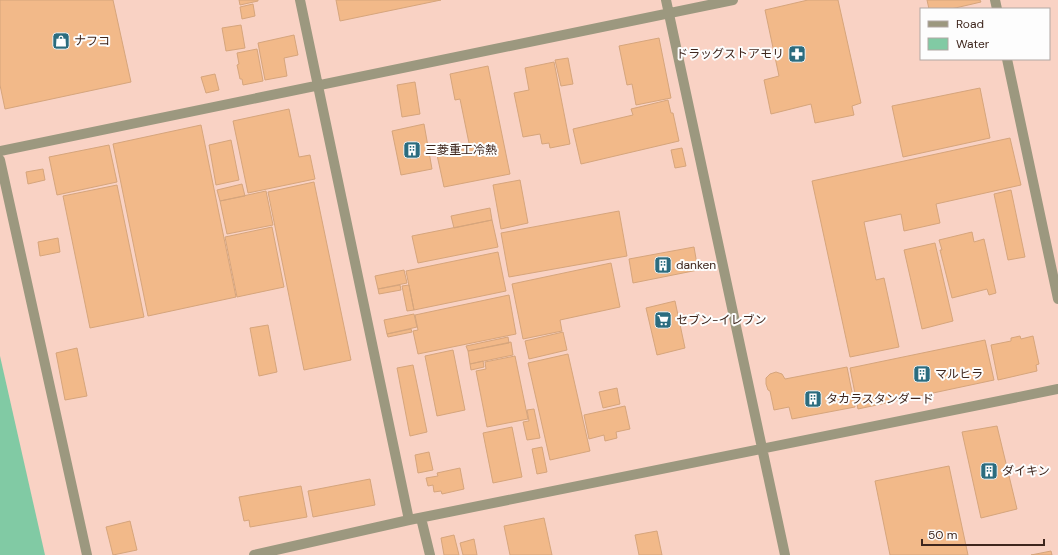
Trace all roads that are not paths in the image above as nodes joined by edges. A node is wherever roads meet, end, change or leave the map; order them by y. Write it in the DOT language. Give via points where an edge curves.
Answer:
graph roads {
  1 [pos="300,0"];
  2 [pos="666,0"];
  3 [pos="733,0"];
  4 [pos="669,13"];
  5 [pos="1007,60"];
  6 [pos="318,86"];
  7 [pos="0,151"];
  8 [pos="0,160"];
  9 [pos="1058,299"];
  10 [pos="1058,390"];
  11 [pos="762,449"];
  12 [pos="421,518"];
  13 [pos="409,520"];
  14 [pos="87,555"];
  15 [pos="254,555"];
  16 [pos="430,555"];
  17 [pos="785,555"];
  1 -- 6 [label="street"];
  2 -- 4 [label="street"];
  3 -- 4 [label="street"];
  4 -- 6 [label="street"];
  4 -- 11 [label="street"];
  5 -- 9 [label="street"];
  6 -- 7 [label="street"];
  6 -- 13 [label="street"];
  8 -- 14 [label="street"];
  10 -- 11 [label="street"];
  11 -- 12 [label="street"];
  11 -- 17 [label="street"];
  12 -- 13 [label="street"];
  12 -- 16 [label="street"];
  13 -- 15 [label="street"];
}
